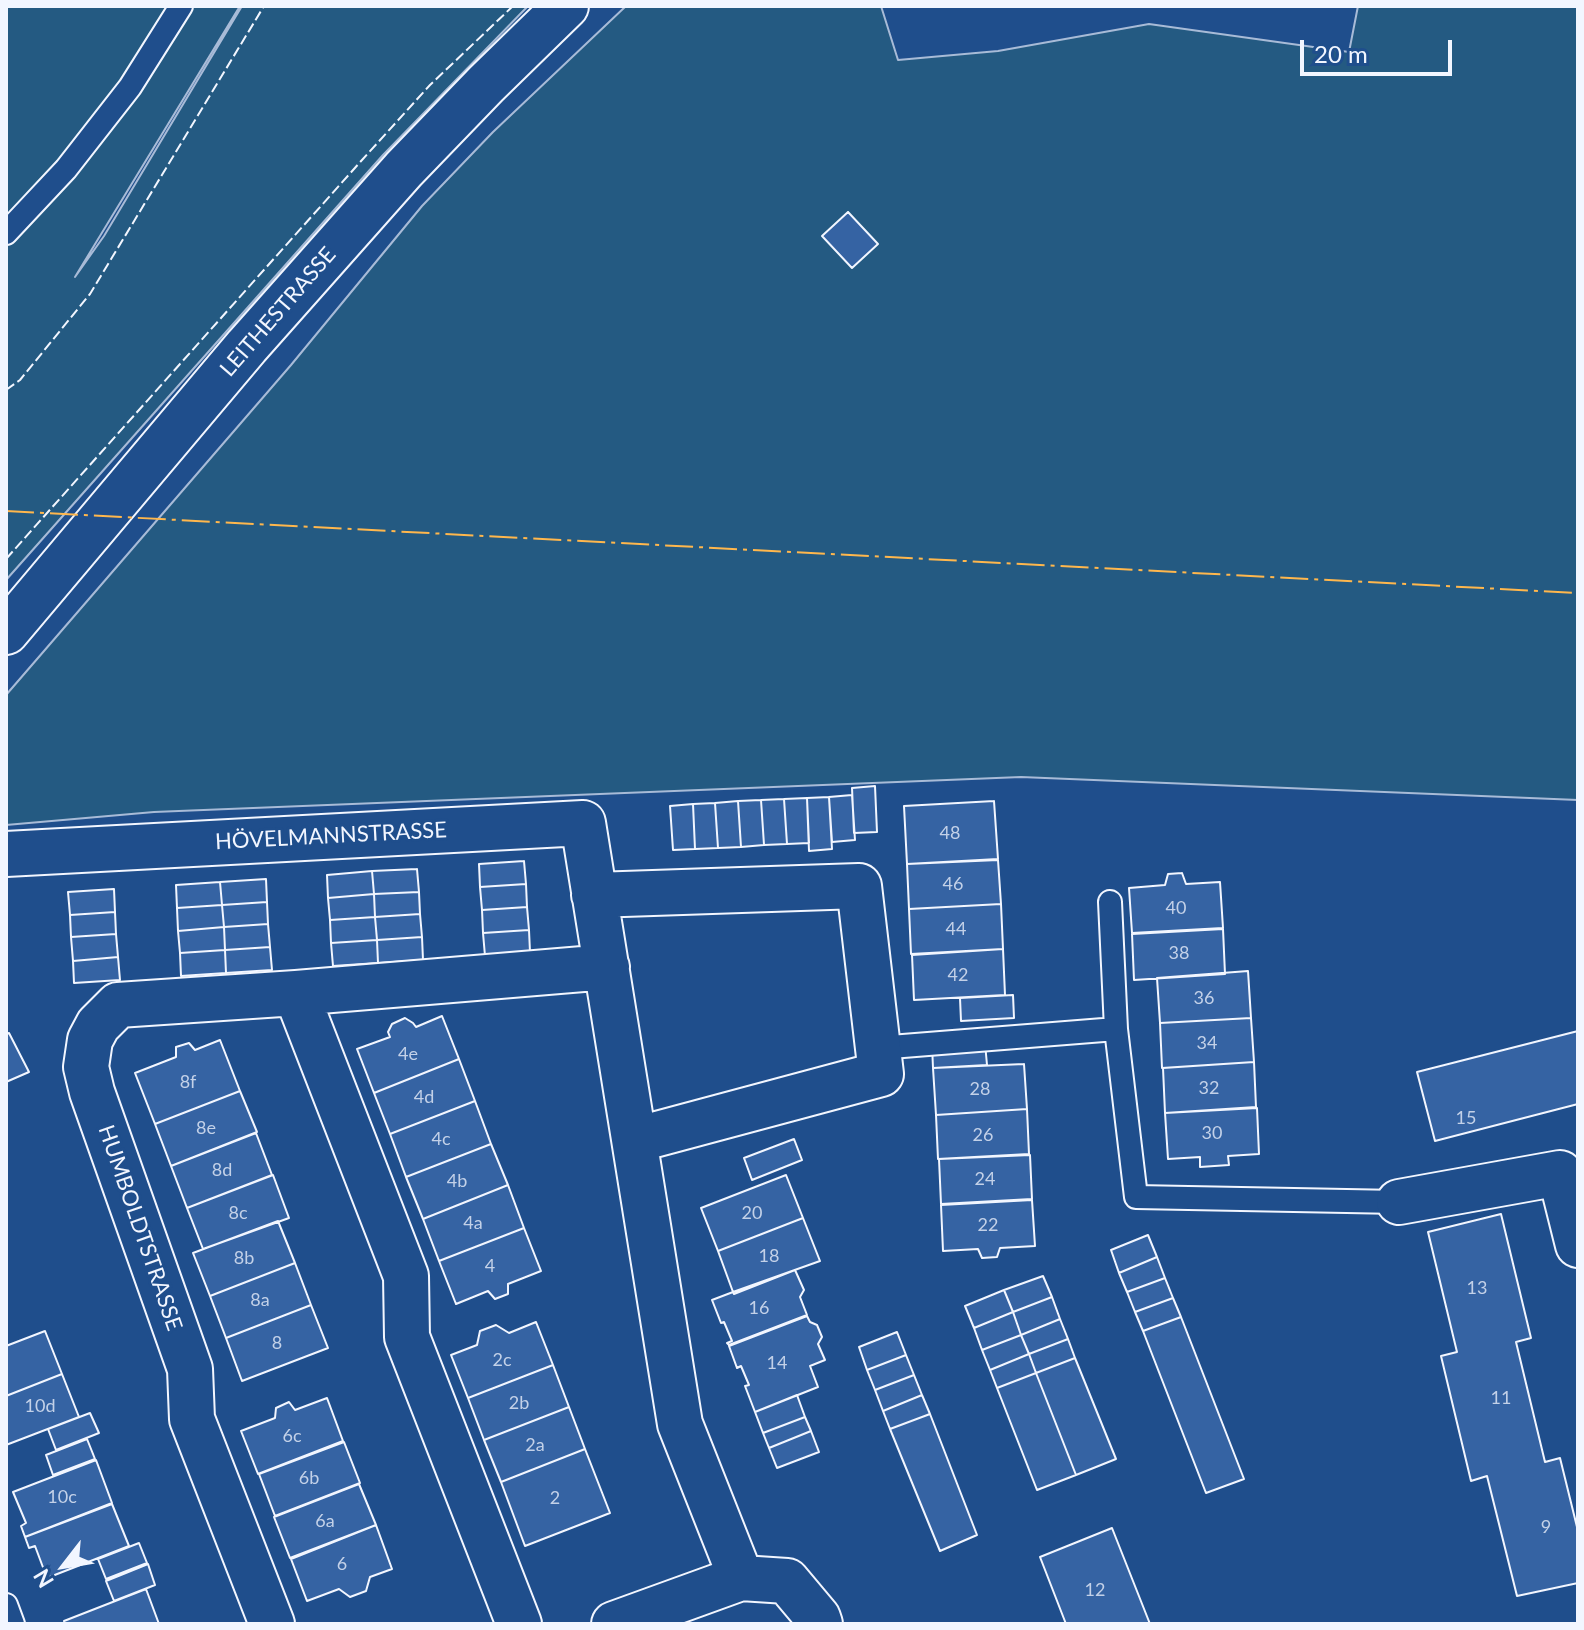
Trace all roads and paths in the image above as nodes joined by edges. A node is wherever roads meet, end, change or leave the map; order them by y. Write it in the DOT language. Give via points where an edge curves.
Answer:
graph roads {
  1 [pos="181,6"];
  2 [pos="566,6"];
  3 [pos="6,233"];
  4 [pos="6,632"];
  5 [pos="6,854"];
  6 [pos="594,895"];
  7 [pos="1110,902"];
  8 [pos="607,967"];
  9 [pos="296,993"];
  10 [pos="1116,1029"];
  11 [pos="878,1048"];
  12 [pos="635,1140"];
  13 [pos="1399,1202"];
  14 [pos="1578,1245"];
  15 [pos="741,1578"];
  16 [pos="6,1605"];
  17 [pos="13,1624"];
  18 [pos="272,1624"];
  19 [pos="519,1624"];
  20 [pos="614,1624"];
  21 [pos="820,1624"];
  1 -- 3 [label="lane" via="130,87 66,169"];
  2 -- 4 [label="street, LEITHESTRASSE" via="404,169"];
  5 -- 6 [label="street, HÖVELMANNSTRASSE" via="583,823"];
  6 -- 8 [label="street, HÖVELMANNSTRASSE"];
  6 -- 11 [label="street" via="859,886"];
  7 -- 10 [label="lane"];
  8 -- 9 [label="street, HUMBOLDTSTRASSE"];
  8 -- 12 [label="street, HÖVELMANNSTRASSE"];
  9 -- 18 [label="street, HUMBOLDTSTRASSE" via="118,1005 90,1040 86,1067 190,1369 192,1419"];
  9 -- 19 [label="street" via="406,1276 407,1337"];
  10 -- 11 [label="lane"];
  10 -- 13 [label="lane" via="1136,1197"];
  11 -- 12 [label="street" via="881,1074"];
  12 -- 15 [label="street, HÖVELMANNSTRASSE" via="680,1424"];
  13 -- 14 [label="street" via="1560,1173"];
  15 -- 20 [label="street"];
  15 -- 21 [label="street" via="787,1581"];
  16 -- 17 [label="lane"];
}
